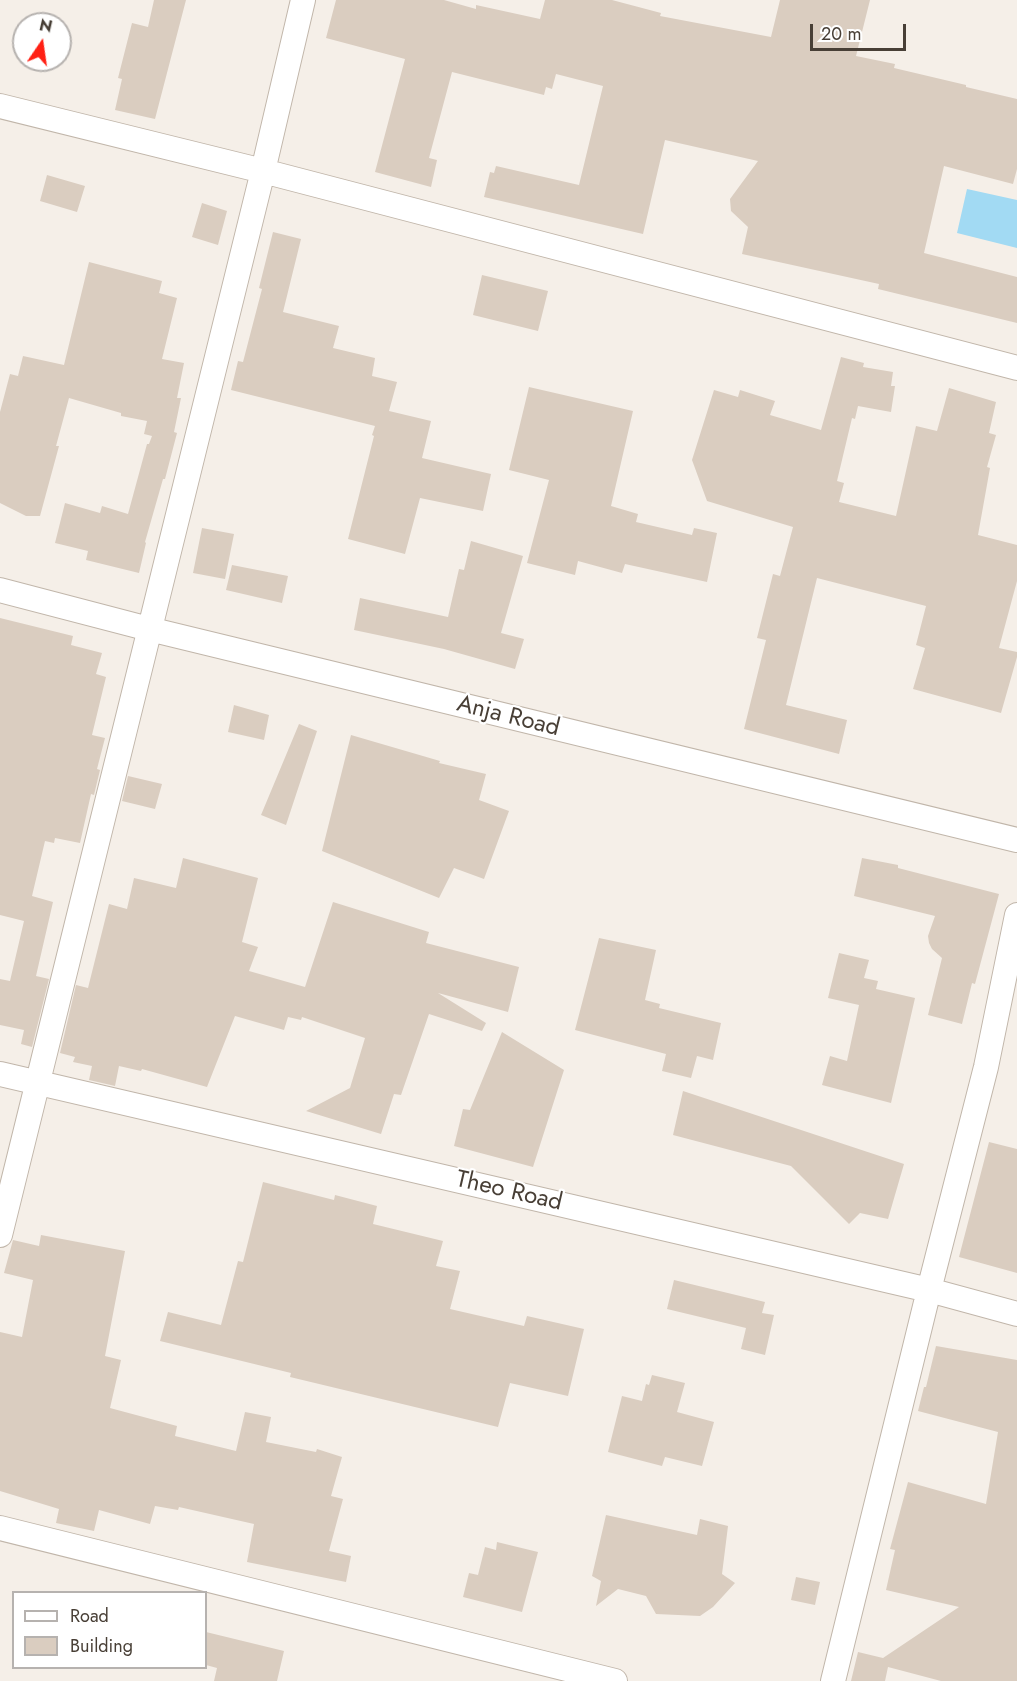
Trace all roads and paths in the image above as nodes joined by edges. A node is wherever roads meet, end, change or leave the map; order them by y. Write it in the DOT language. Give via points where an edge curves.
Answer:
graph roads {
  1 [pos="303,0"];
  2 [pos="0,106"];
  3 [pos="263,171"];
  4 [pos="1017,368"];
  5 [pos="0,590"];
  6 [pos="149,629"];
  7 [pos="1017,840"];
  8 [pos="1017,915"];
  9 [pos="0,1074"];
  10 [pos="36,1083"];
  11 [pos="0,1235"];
  12 [pos="929,1290"];
  13 [pos="1017,1314"];
  14 [pos="0,1528"];
  15 [pos="615,1681"];
  16 [pos="833,1681"];
  1 -- 3 [label="street"];
  2 -- 3 [label="street"];
  3 -- 4 [label="street"];
  3 -- 6 [label="street"];
  5 -- 6 [label="street, Anja Road"];
  6 -- 7 [label="street, Anja Road"];
  6 -- 10 [label="street"];
  8 -- 12 [label="street" via="986,1067"];
  9 -- 10 [label="street, Theo Road"];
  10 -- 11 [label="street"];
  10 -- 12 [label="street, Theo Road"];
  12 -- 13 [label="street, Theo Road"];
  12 -- 16 [label="street"];
  14 -- 15 [label="street"];
}
